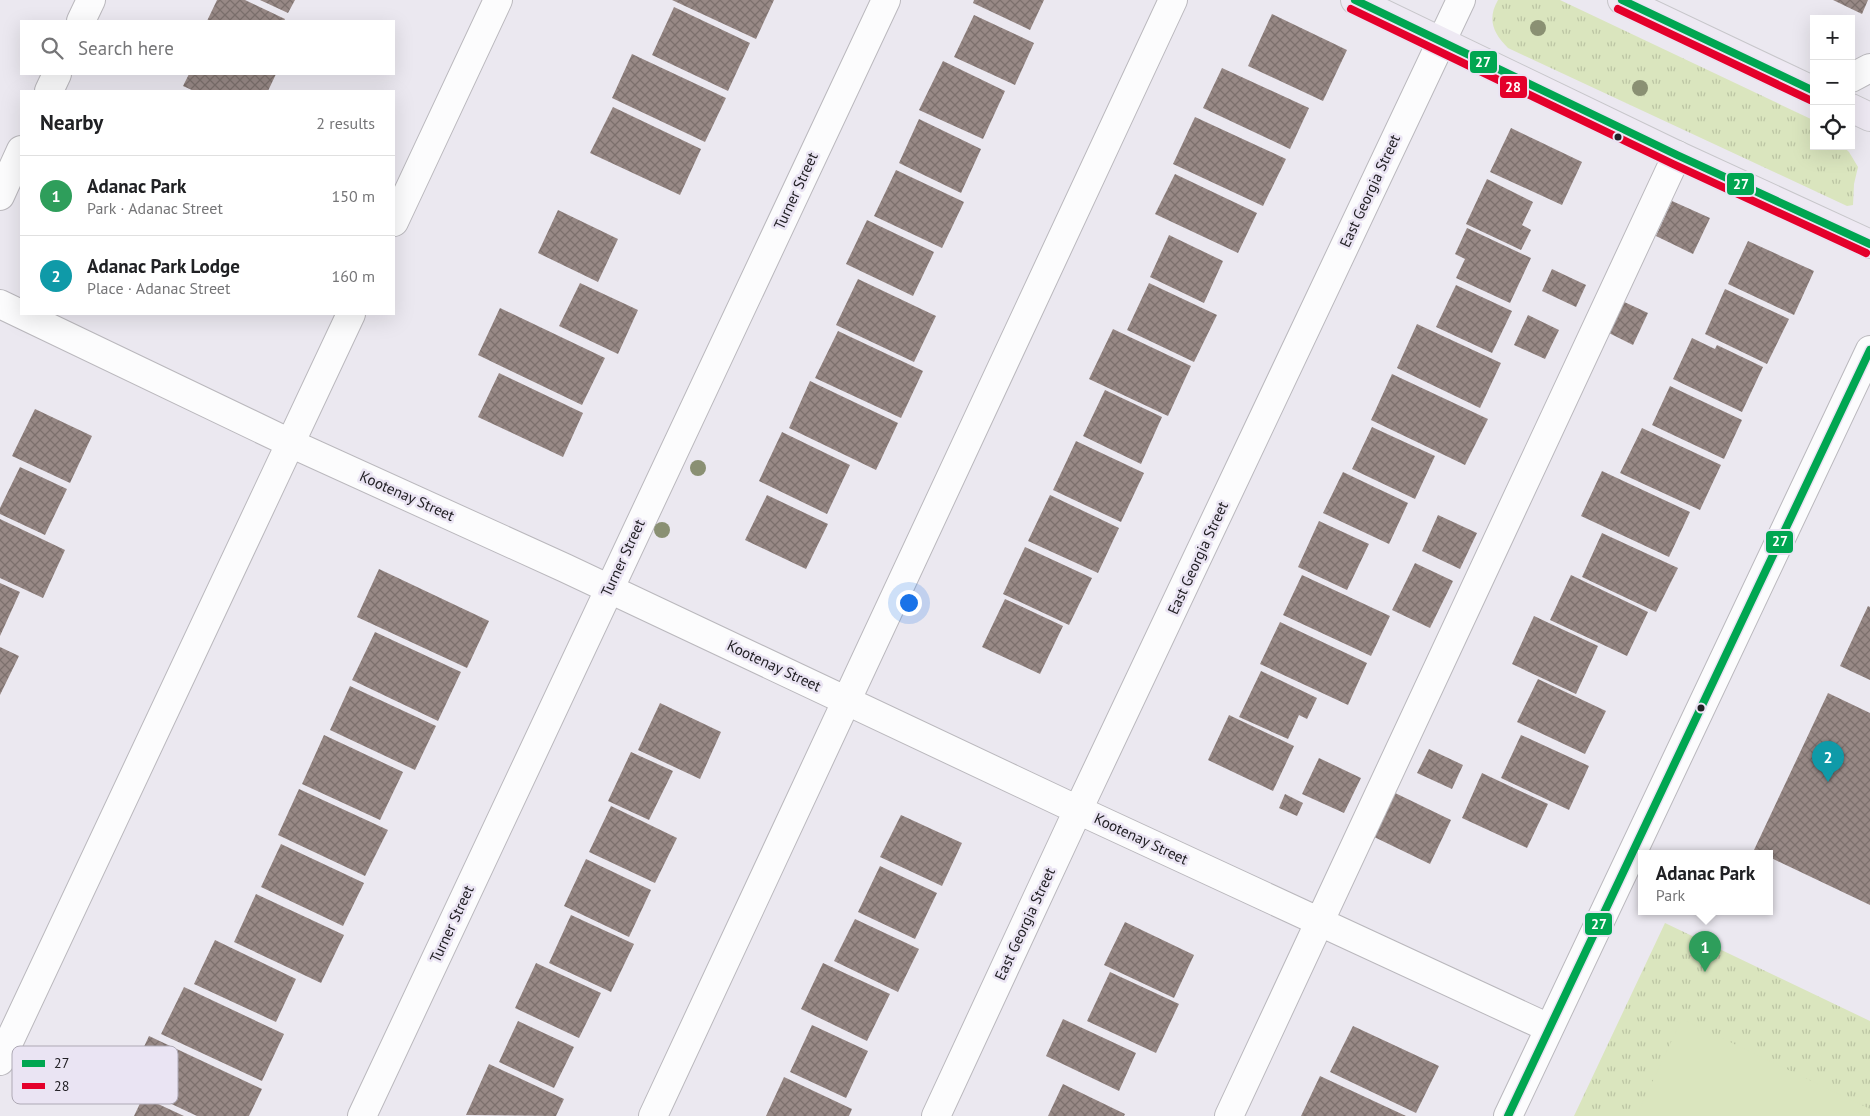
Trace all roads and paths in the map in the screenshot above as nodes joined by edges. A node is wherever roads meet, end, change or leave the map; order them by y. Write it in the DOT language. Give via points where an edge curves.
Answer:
graph roads {
  1 [pos="91,0"];
  2 [pos="498,0"];
  3 [pos="886,0"];
  4 [pos="1173,0"];
  5 [pos="1355,0"];
  6 [pos="1461,0"];
  7 [pos="1622,0"];
  8 [pos="81,20"];
  9 [pos="1441,42"];
  10 [pos="1870,68"];
  11 [pos="56,75"];
  12 [pos="1855,76"];
  13 [pos="1810,89"];
  14 [pos="49,90"];
  15 [pos="20,152"];
  16 [pos="1677,155"];
  17 [pos="0,196"];
  18 [pos="395,220"];
  19 [pos="1870,244"];
  20 [pos="0,304"];
  21 [pos="20,314"];
  22 [pos="23,315"];
  23 [pos="350,315"];
  24 [pos="1870,350"];
  25 [pos="290,443"];
  26 [pos="609,588"];
  27 [pos="848,701"];
  28 [pos="1078,810"];
  29 [pos="1320,922"];
  30 [pos="1549,1028"];
  31 [pos="0,1061"];
  32 [pos="362,1116"];
  33 [pos="652,1116"];
  34 [pos="936,1116"];
  35 [pos="1229,1116"];
  36 [pos="1508,1116"];
  1 -- 8 [label="street"];
  2 -- 18 [label="street"];
  3 -- 26 [label="street, Turner Street"];
  4 -- 27 [label="street"];
  5 -- 9 [label="main road"];
  6 -- 9 [label="street, East Georgia Street"];
  7 -- 13 [label="main road"];
  9 -- 16 [label="main road"];
  9 -- 28 [label="street, East Georgia Street"];
  10 -- 12 [label="street"];
  11 -- 14 [label="street"];
  15 -- 17 [label="street"];
  16 -- 19 [label="main road"];
  16 -- 29 [label="street"];
  20 -- 21 [label="street, Kootenay Street"];
  22 -- 25 [label="street, Kootenay Street"];
  23 -- 25 [label="street"];
  24 -- 30 [label="street"];
  25 -- 26 [label="street, Kootenay Street"];
  25 -- 31 [label="street"];
  26 -- 27 [label="street, Kootenay Street"];
  26 -- 32 [label="street, Turner Street"];
  27 -- 28 [label="street, Kootenay Street"];
  27 -- 33 [label="street"];
  28 -- 29 [label="street, Kootenay Street"];
  28 -- 34 [label="street, East Georgia Street"];
  29 -- 30 [label="street, Kootenay Street"];
  29 -- 35 [label="street"];
  30 -- 36 [label="street"];
}
